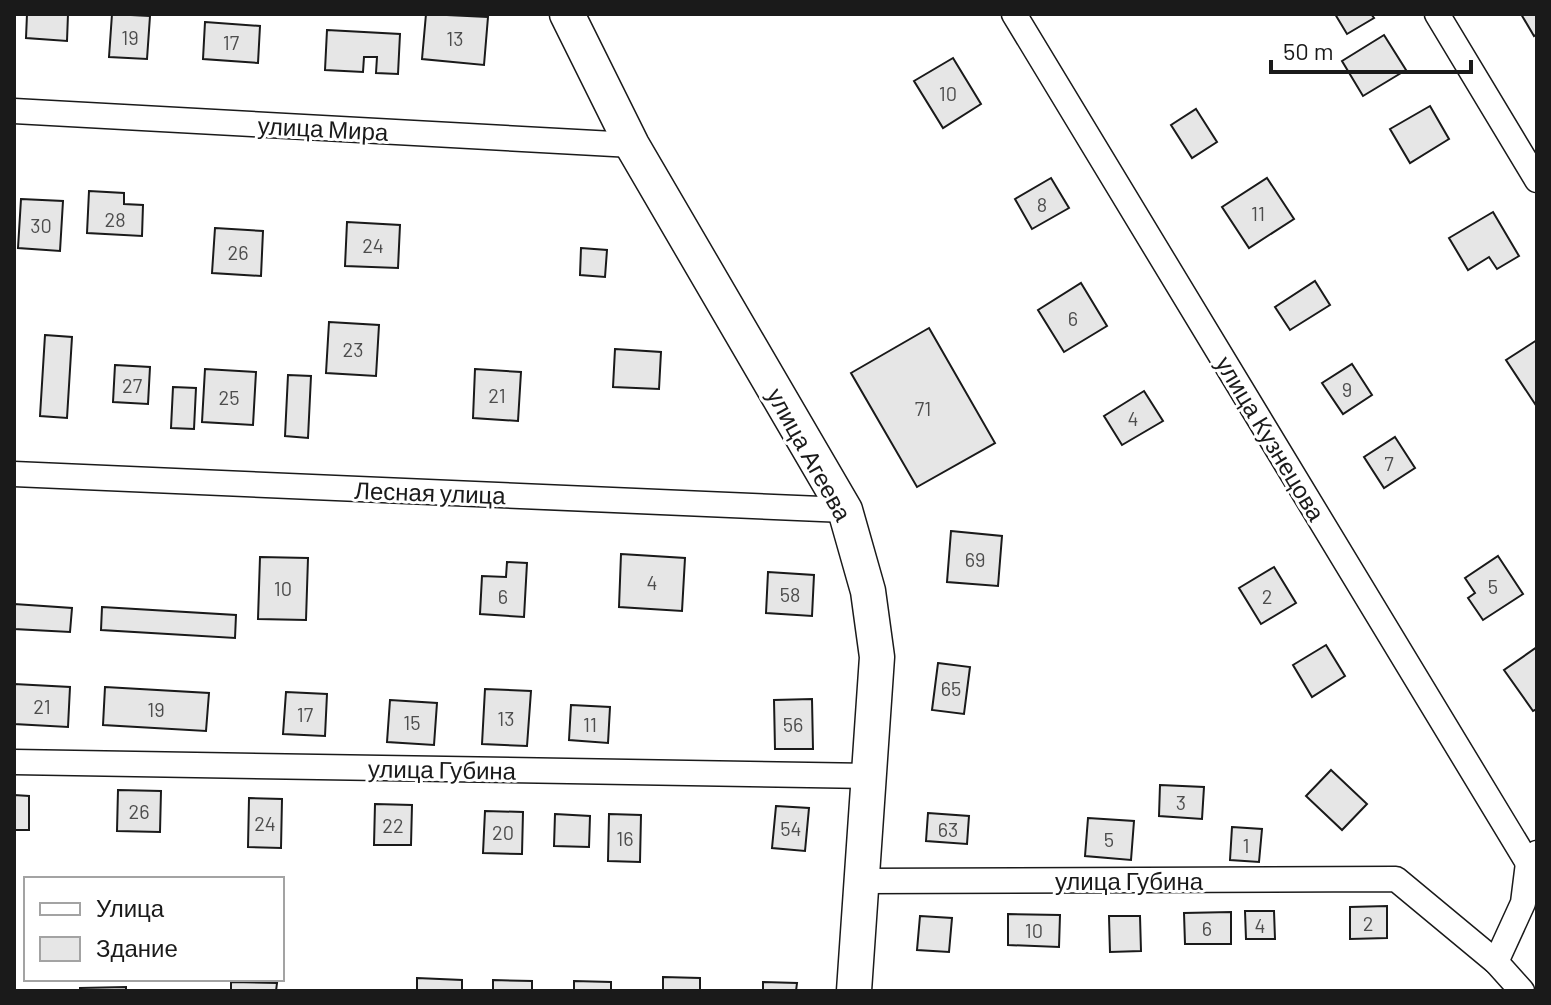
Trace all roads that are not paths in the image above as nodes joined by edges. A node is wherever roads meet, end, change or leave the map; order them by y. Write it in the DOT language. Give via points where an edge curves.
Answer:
graph roads {
  1 [pos="567,14"];
  2 [pos="1014,14"];
  3 [pos="1437,14"];
  4 [pos="14,111"];
  5 [pos="632,145"];
  6 [pos="1537,180"];
  7 [pos="14,474"];
  8 [pos="845,510"];
  9 [pos="14,762"];
  10 [pos="871,776"];
  11 [pos="1532,858"];
  12 [pos="862,881"];
  13 [pos="1496,962"];
  14 [pos="854,991"];
  15 [pos="1522,991"];
  1 -- 5 [label="street, улица Агеева"];
  2 -- 11 [label="street, улица Кузнецова"];
  3 -- 6 [label="street"];
  4 -- 5 [label="street, улица Мира"];
  5 -- 8 [label="street, улица Агеева"];
  7 -- 8 [label="street, Лесная улица"];
  8 -- 10 [label="street, улица Агеева" via="868,591 877,657"];
  9 -- 10 [label="street, улица Губина"];
  10 -- 12 [label="street, улица Агеева"];
  11 -- 13 [label="street" via="1523,903"];
  12 -- 13 [label="street, улица Губина" via="1396,879"];
  12 -- 14 [label="street, улица Агеева"];
  13 -- 15 [label="street"];
}
